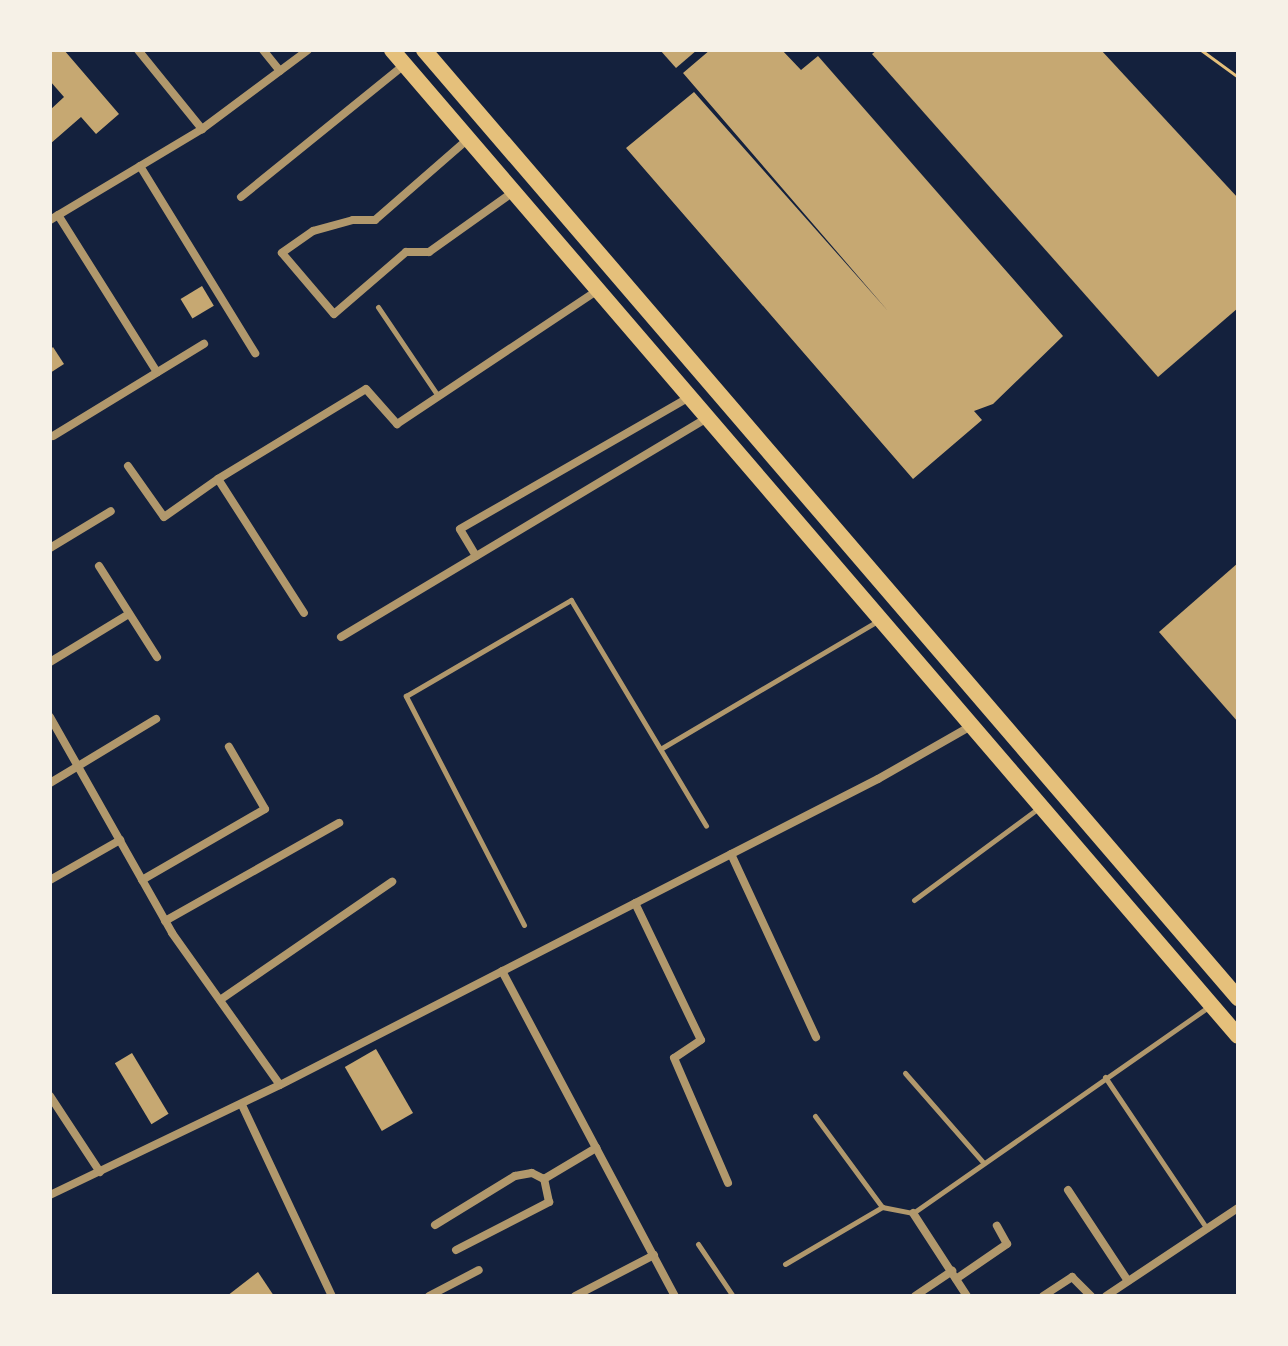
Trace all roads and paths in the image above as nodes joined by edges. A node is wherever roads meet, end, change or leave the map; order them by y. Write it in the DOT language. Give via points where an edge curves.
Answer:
graph roads {
  1 [pos="138,50"];
  2 [pos="263,50"];
  3 [pos="308,50"];
  4 [pos="392,50"];
  5 [pos="424,50"];
  6 [pos="1201,50"];
  7 [pos="404,65"];
  8 [pos="280,71"];
  9 [pos="1238,77"];
  10 [pos="202,129"];
  11 [pos="468,139"];
  12 [pos="140,166"];
  13 [pos="513,192"];
  14 [pos="241,197"];
  15 [pos="54,218"];
  16 [pos="598,290"];
  17 [pos="378,307"];
  18 [pos="204,344"];
  19 [pos="255,353"];
  20 [pos="157,372"];
  21 [pos="438,397"];
  22 [pos="690,397"];
  23 [pos="708,418"];
  24 [pos="53,436"];
  25 [pos="128,466"];
  26 [pos="218,479"];
  27 [pos="111,511"];
  28 [pos="50,548"];
  29 [pos="476,556"];
  30 [pos="99,566"];
  31 [pos="304,613"];
  32 [pos="129,614"];
  33 [pos="880,619"];
  34 [pos="341,637"];
  35 [pos="157,657"];
  36 [pos="50,662"];
  37 [pos="993,712"];
  38 [pos="50,717"];
  39 [pos="156,719"];
  40 [pos="971,725"];
  41 [pos="229,747"];
  42 [pos="662,748"];
  43 [pos="78,766"];
  44 [pos="50,783"];
  45 [pos="1041,806"];
  46 [pos="339,823"];
  47 [pos="706,826"];
  48 [pos="120,840"];
  49 [pos="731,854"];
  50 [pos="50,880"];
  51 [pos="142,880"];
  52 [pos="1138,881"];
  53 [pos="392,882"];
  54 [pos="1119,897"];
  55 [pos="914,900"];
  56 [pos="635,903"];
  57 [pos="165,921"];
  58 [pos="524,925"];
  59 [pos="502,971"];
  60 [pos="1238,998"];
  61 [pos="220,1000"];
  62 [pos="1211,1005"];
  63 [pos="1238,1036"];
  64 [pos="816,1037"];
  65 [pos="905,1073"];
  66 [pos="1105,1077"];
  67 [pos="280,1085"];
  68 [pos="50,1096"];
  69 [pos="242,1105"];
  70 [pos="815,1116"];
  71 [pos="596,1148"];
  72 [pos="983,1162"];
  73 [pos="100,1172"];
  74 [pos="544,1179"];
  75 [pos="728,1183"];
  76 [pos="1068,1190"];
  77 [pos="50,1195"];
  78 [pos="882,1207"];
  79 [pos="1238,1208"];
  80 [pos="913,1213"];
  81 [pos="435,1225"];
  82 [pos="997,1226"];
  83 [pos="1207,1229"];
  84 [pos="698,1244"];
  85 [pos="456,1250"];
  86 [pos="654,1255"];
  87 [pos="785,1264"];
  88 [pos="479,1270"];
  89 [pos="954,1275"];
  90 [pos="1128,1281"];
  91 [pos="332,1296"];
  92 [pos="429,1296"];
  93 [pos="575,1296"];
  94 [pos="675,1296"];
  95 [pos="733,1296"];
  96 [pos="915,1296"];
  97 [pos="967,1296"];
  98 [pos="1043,1296"];
  99 [pos="1091,1296"];
  100 [pos="1106,1296"];
  1 -- 10 [label="street"];
  2 -- 8 [label="street"];
  3 -- 8 [label="street"];
  4 -- 7 [label="main road"];
  5 -- 37 [label="main road"];
  6 -- 9 [label="path"];
  7 -- 11 [label="main road"];
  7 -- 14 [label="street"];
  8 -- 10 [label="street"];
  10 -- 12 [label="street"];
  11 -- 13 [label="main road"];
  11 -- 13 [label="street" via="375,220 313,231 282,253 334,314 406,252 429,252"];
  12 -- 15 [label="street"];
  12 -- 19 [label="street"];
  13 -- 16 [label="main road"];
  15 -- 20 [label="street"];
  16 -- 21 [label="street"];
  16 -- 22 [label="main road"];
  17 -- 21 [label="lane"];
  18 -- 20 [label="street"];
  20 -- 24 [label="street"];
  21 -- 26 [label="street" via="397,424 366,389"];
  22 -- 23 [label="main road"];
  22 -- 29 [label="street" via="460,529"];
  23 -- 29 [label="street"];
  23 -- 33 [label="main road"];
  25 -- 26 [label="street" via="164,517"];
  26 -- 31 [label="street"];
  27 -- 28 [label="street"];
  29 -- 34 [label="street"];
  30 -- 32 [label="street"];
  32 -- 35 [label="street"];
  32 -- 36 [label="street"];
  33 -- 40 [label="main road"];
  33 -- 42 [label="lane"];
  37 -- 40 [label="main road"];
  37 -- 52 [label="main road"];
  38 -- 43 [label="street"];
  39 -- 43 [label="street"];
  40 -- 45 [label="main road"];
  40 -- 49 [label="street"];
  41 -- 51 [label="street" via="265,809"];
  42 -- 47 [label="lane"];
  42 -- 58 [label="lane" via="571,600 406,696"];
  43 -- 44 [label="street"];
  43 -- 48 [label="street"];
  45 -- 54 [label="main road"];
  45 -- 55 [label="lane"];
  46 -- 57 [label="street"];
  48 -- 50 [label="street"];
  48 -- 51 [label="street"];
  49 -- 56 [label="street"];
  49 -- 64 [label="street"];
  51 -- 57 [label="street"];
  52 -- 54 [label="main road"];
  52 -- 60 [label="main road"];
  53 -- 61 [label="street"];
  54 -- 62 [label="main road"];
  56 -- 59 [label="street"];
  56 -- 75 [label="street" via="701,1040 674,1058"];
  57 -- 61 [label="street"];
  59 -- 67 [label="street"];
  59 -- 71 [label="street"];
  61 -- 67 [label="street"];
  62 -- 63 [label="main road"];
  62 -- 66 [label="lane"];
  65 -- 72 [label="lane"];
  66 -- 72 [label="lane"];
  66 -- 83 [label="lane"];
  67 -- 69 [label="street"];
  68 -- 73 [label="street"];
  69 -- 73 [label="street"];
  69 -- 91 [label="street"];
  70 -- 78 [label="lane"];
  71 -- 74 [label="street"];
  71 -- 86 [label="street"];
  72 -- 80 [label="lane"];
  73 -- 77 [label="street"];
  74 -- 81 [label="street" via="532,1173 515,1176"];
  74 -- 85 [label="street" via="549,1202"];
  76 -- 90 [label="street"];
  78 -- 80 [label="lane"];
  78 -- 87 [label="lane"];
  79 -- 83 [label="street"];
  80 -- 89 [label="street"];
  82 -- 89 [label="street" via="1007,1244"];
  83 -- 90 [label="street"];
  84 -- 95 [label="lane"];
  86 -- 93 [label="street"];
  86 -- 94 [label="street"];
  88 -- 92 [label="street"];
  89 -- 96 [label="street"];
  89 -- 97 [label="street"];
  90 -- 100 [label="street"];
  98 -- 99 [label="street" via="1072,1277"];
}
